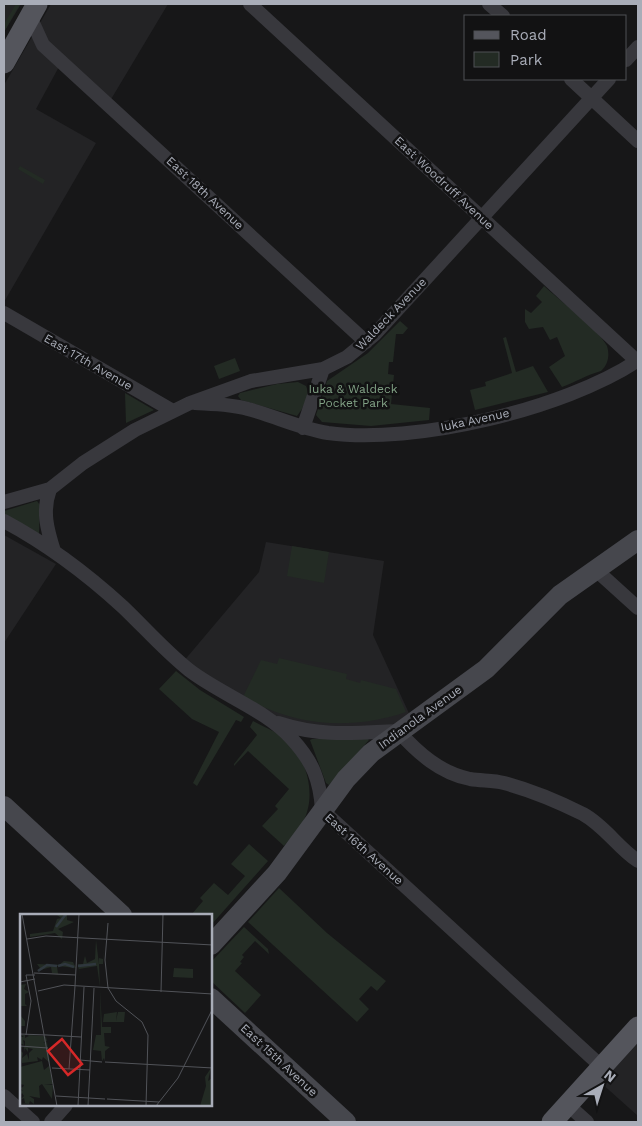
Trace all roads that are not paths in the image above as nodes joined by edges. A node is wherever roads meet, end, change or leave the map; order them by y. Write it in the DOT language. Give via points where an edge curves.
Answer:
graph roads {
  1 [pos="489,4"];
  2 [pos="259,7"];
  3 [pos="35,9"];
  4 [pos="502,15"];
  5 [pos="43,45"];
  6 [pos="638,46"];
  7 [pos="9,54"];
  8 [pos="627,59"];
  9 [pos="572,80"];
  10 [pos="608,80"];
  11 [pos="592,98"];
  12 [pos="638,141"];
  13 [pos="482,217"];
  14 [pos="4,313"];
  15 [pos="366,342"];
  16 [pos="638,361"];
  17 [pos="323,369"];
  18 [pos="190,403"];
  19 [pos="173,411"];
  20 [pos="303,428"];
  21 [pos="50,489"];
  22 [pos="4,502"];
  23 [pos="4,521"];
  24 [pos="638,540"];
  25 [pos="54,551"];
  26 [pos="596,570"];
  27 [pos="638,608"];
  28 [pos="269,720"];
  29 [pos="398,731"];
  30 [pos="4,806"];
  31 [pos="322,810"];
  32 [pos="638,861"];
  33 [pos="121,914"];
  34 [pos="212,944"];
  35 [pos="212,999"];
  36 [pos="638,1027"];
  37 [pos="602,1067"];
  38 [pos="4,1096"];
  39 [pos="568,1105"];
  40 [pos="65,1106"];
  41 [pos="32,1122"];
  42 [pos="51,1122"];
  43 [pos="346,1122"];
  44 [pos="552,1122"];
  45 [pos="587,1122"];
  1 -- 4 [label="street"];
  2 -- 13 [label="street, East Woodruff Avenue"];
  3 -- 5 [label="street, East 18th Avenue" via="33,23"];
  3 -- 7 [label="main road"];
  5 -- 7 [label="street" via="21,44"];
  5 -- 15 [label="street, East 18th Avenue"];
  6 -- 8 [label="street"];
  9 -- 11 [label="street"];
  10 -- 11 [label="street, Waldeck Avenue"];
  11 -- 12 [label="street"];
  11 -- 13 [label="street, Waldeck Avenue"];
  13 -- 15 [label="street, Waldeck Avenue"];
  13 -- 16 [label="street, East Woodruff Avenue"];
  14 -- 19 [label="street, East 17th Avenue"];
  15 -- 17 [label="street, Waldeck Avenue" via="347,357"];
  16 -- 20 [label="street, Iuka Avenue" via="576,392 471,422 363,436"];
  17 -- 18 [label="street, Waldeck Avenue" via="251,381"];
  17 -- 20 [label="street"];
  18 -- 19 [label="street, Waldeck Avenue"];
  18 -- 20 [label="street, Iuka Avenue" via="246,408"];
  19 -- 21 [label="street, Waldeck Avenue" via="135,430"];
  21 -- 22 [label="street, Waldeck Avenue"];
  21 -- 25 [label="street" via="45,522"];
  23 -- 25 [label="street, East 16th Avenue"];
  24 -- 26 [label="street, Indianola Avenue"];
  25 -- 28 [label="street, East 16th Avenue" via="115,600 189,670"];
  26 -- 27 [label="street"];
  26 -- 29 [label="street, Indianola Avenue" via="560,595 486,669"];
  28 -- 29 [label="street" via="305,732"];
  28 -- 31 [label="street, East 16th Avenue" via="292,738 309,759 320,785"];
  29 -- 31 [label="street, Indianola Avenue" via="371,753"];
  29 -- 32 [label="street" via="424,758 439,767 470,778 506,783 584,815"];
  30 -- 33 [label="street"];
  31 -- 34 [label="street, Indianola Avenue" via="277,873"];
  31 -- 37 [label="street, East 16th Avenue"];
  35 -- 43 [label="street, East 15th Avenue"];
  36 -- 37 [label="main road"];
  37 -- 39 [label="main road"];
  38 -- 41 [label="street"];
  39 -- 44 [label="main road"];
  39 -- 45 [label="street"];
  40 -- 42 [label="street"];
}
